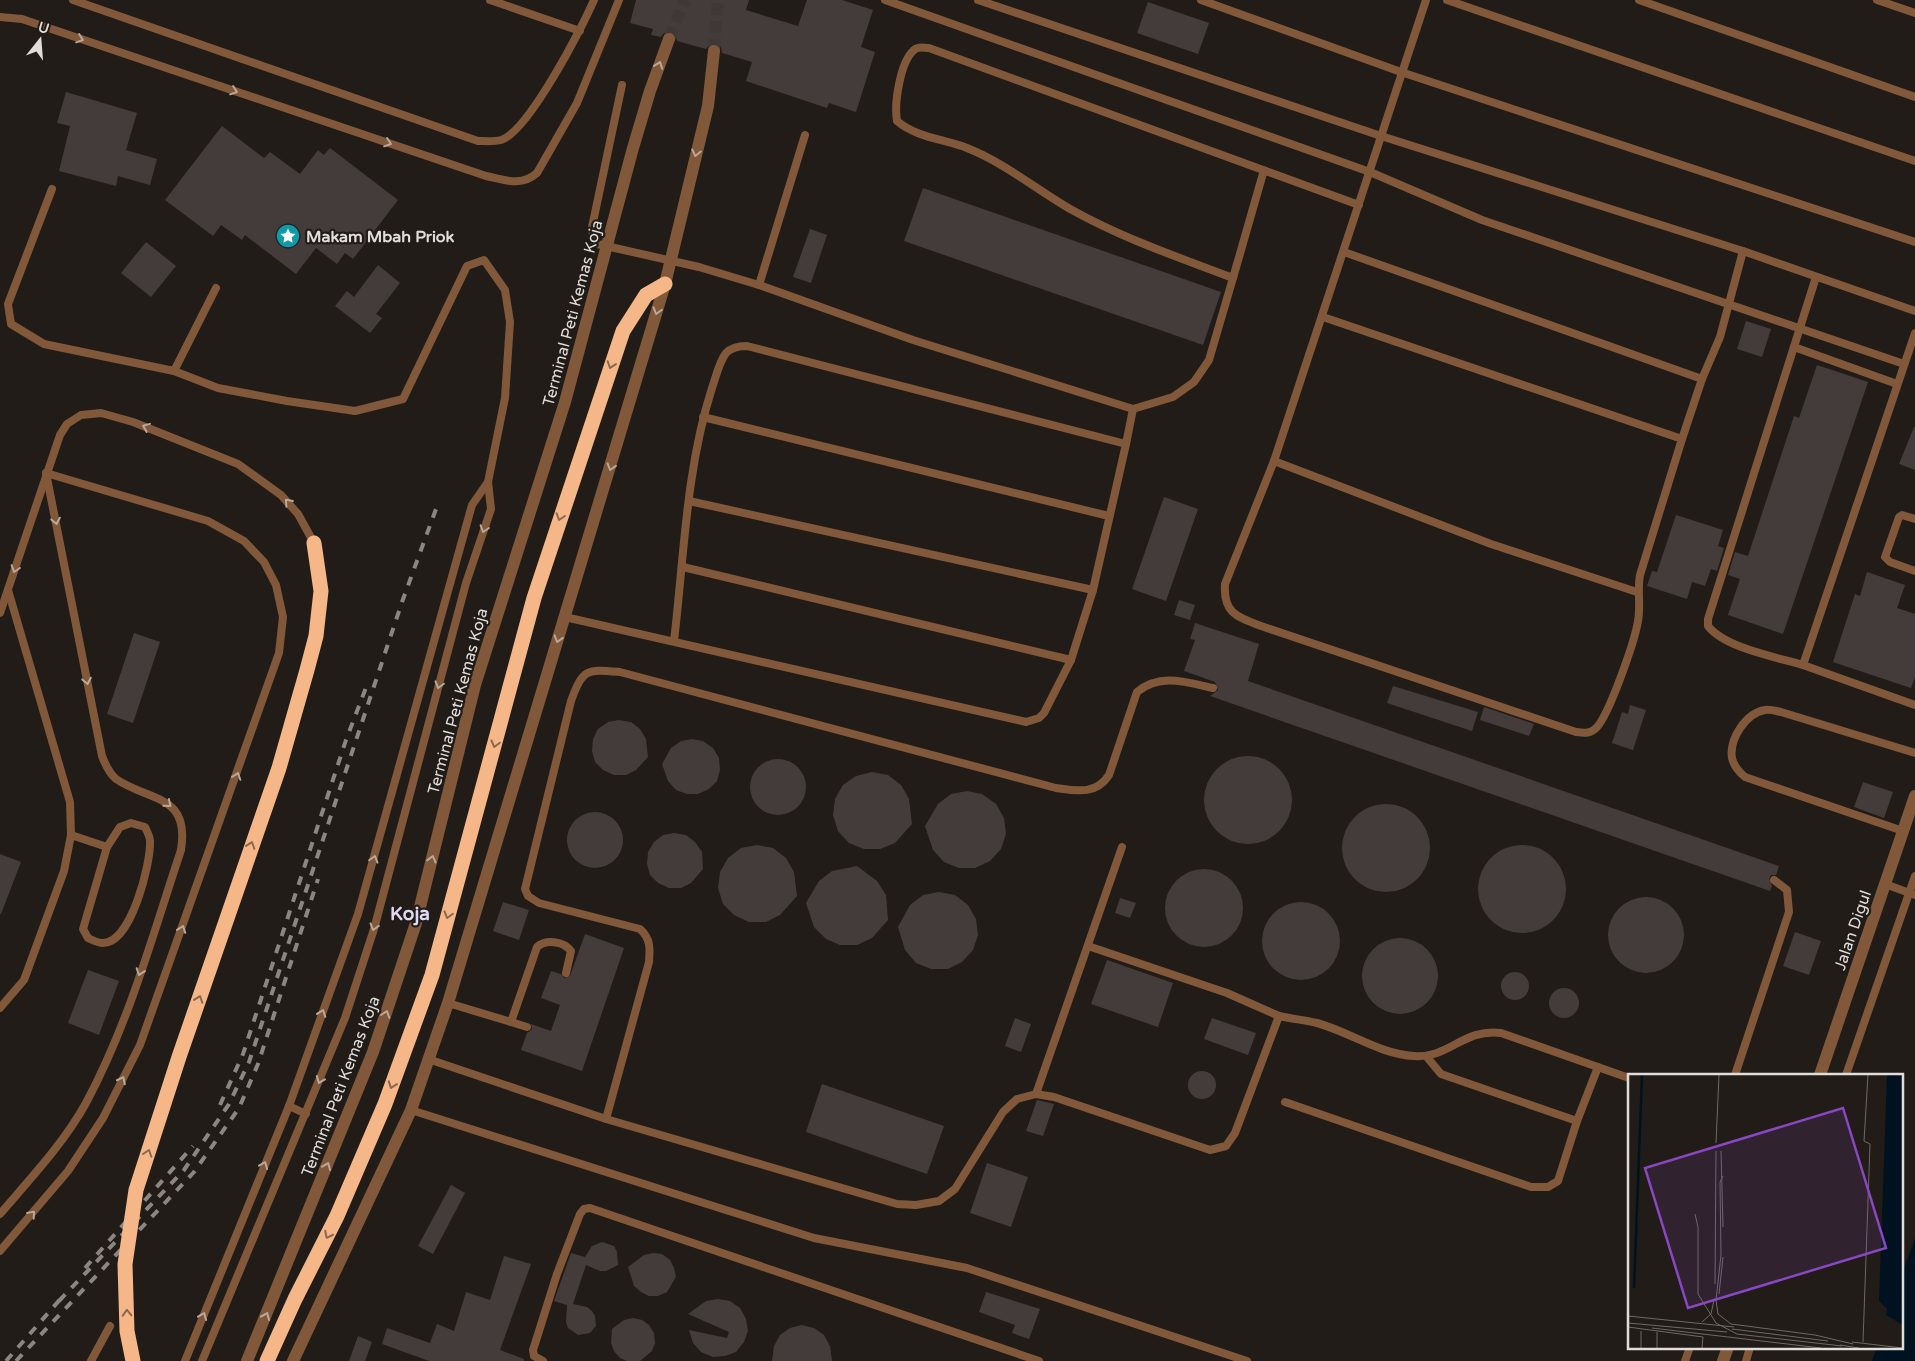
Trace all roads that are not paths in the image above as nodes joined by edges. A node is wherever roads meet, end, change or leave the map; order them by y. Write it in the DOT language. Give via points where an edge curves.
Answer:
graph roads {
  1 [pos="73,0"];
  2 [pos="490,0"];
  3 [pos="594,0"];
  4 [pos="619,0"];
  5 [pos="885,0"];
  6 [pos="915,0"];
  7 [pos="978,0"];
  8 [pos="1201,0"];
  9 [pos="1426,0"];
  10 [pos="1446,0"];
  11 [pos="1638,0"];
  12 [pos="1877,0"];
  13 [pos="912,9"];
  14 [pos="1915,13"];
  15 [pos="0,17"];
  16 [pos="580,31"];
  17 [pos="669,39"];
  18 [pos="714,51"];
  19 [pos="1401,72"];
  20 [pos="622,86"];
  21 [pos="1915,97"];
  22 [pos="805,135"];
  23 [pos="1381,136"];
  24 [pos="1915,161"];
  25 [pos="1264,170"];
  26 [pos="1370,172"];
  27 [pos="52,189"];
  28 [pos="1359,205"];
  29 [pos="1915,242"];
  30 [pos="607,246"];
  31 [pos="1743,251"];
  32 [pos="1344,252"];
  33 [pos="671,260"];
  34 [pos="1816,277"];
  35 [pos="1233,278"];
  36 [pos="665,284"];
  37 [pos="759,286"];
  38 [pos="216,288"];
  39 [pos="1729,303"];
  40 [pos="1915,311"];
  41 [pos="1323,317"];
  42 [pos="1800,327"];
  43 [pos="1915,333"];
  44 [pos="1794,347"];
  45 [pos="1904,364"];
  46 [pos="174,370"];
  47 [pos="1702,379"];
  48 [pos="1897,384"];
  49 [pos="1133,409"];
  50 [pos="703,417"];
  51 [pos="1682,439"];
  52 [pos="1126,444"];
  53 [pos="1274,461"];
  54 [pos="46,473"];
  55 [pos="488,482"];
  56 [pos="689,501"];
  57 [pos="1109,516"];
  58 [pos="1915,519"];
  59 [pos="314,543"];
  60 [pos="682,567"];
  61 [pos="1915,571"];
  62 [pos="8,590"];
  63 [pos="1093,590"];
  64 [pos="1637,592"];
  65 [pos="0,613"];
  66 [pos="565,616"];
  67 [pos="674,641"];
  68 [pos="1071,660"];
  69 [pos="1802,665"];
  70 [pos="1213,688"];
  71 [pos="1915,705"];
  72 [pos="1915,753"];
  73 [pos="401,761"];
  74 [pos="416,765"];
  75 [pos="1915,796"];
  76 [pos="1903,831"];
  77 [pos="72,835"];
  78 [pos="107,847"];
  79 [pos="1122,847"];
  80 [pos="1915,876"];
  81 [pos="1774,880"];
  82 [pos="1885,884"];
  83 [pos="1912,893"];
  84 [pos="1088,946"];
  85 [pos="566,972"];
  86 [pos="448,1002"];
  87 [pos="0,1008"];
  88 [pos="1279,1016"];
  89 [pos="511,1022"];
  90 [pos="527,1027"];
  91 [pos="1426,1056"];
  92 [pos="428,1059"];
  93 [pos="1598,1067"];
  94 [pos="1735,1074"];
  95 [pos="1820,1074"];
  96 [pos="1846,1074"];
  97 [pos="1628,1078"];
  98 [pos="1036,1094"];
  99 [pos="1285,1102"];
  100 [pos="289,1106"];
  101 [pos="411,1110"];
  102 [pos="306,1114"];
  103 [pos="606,1119"];
  104 [pos="1577,1121"];
  105 [pos="0,1214"];
  106 [pos="0,1251"];
  107 [pos="110,1326"];
  108 [pos="1690,1348"];
  109 [pos="1728,1348"];
  110 [pos="1750,1348"];
  111 [pos="91,1361"];
  112 [pos="133,1361"];
  113 [pos="185,1361"];
  114 [pos="202,1361"];
  115 [pos="247,1361"];
  116 [pos="267,1361"];
  117 [pos="293,1361"];
  118 [pos="543,1361"];
  119 [pos="1039,1361"];
  120 [pos="1247,1361"];
  121 [pos="1685,1361"];
  122 [pos="1723,1361"];
  123 [pos="1746,1361"];
  1 -- 16 [label="lane" via="478,141 502,140 520,126"];
  2 -- 16 [label="lane"];
  3 -- 16 [label="lane"];
  15 -- 4 [label="lane, one-way" via="22,19 486,176 518,182 536,173 577,102"];
  5 -- 13 [label="lane"];
  6 -- 13 [label="lane"];
  7 -- 23 [label="lane"];
  8 -- 19 [label="lane"];
  9 -- 19 [label="lane"];
  10 -- 24 [label="lane"];
  11 -- 21 [label="lane"];
  12 -- 14 [label="lane"];
  13 -- 26 [label="lane"];
  30 -- 17 [label="street, Terminal Peti Kemas Koja, one-way" via="650,91"];
  18 -- 33 [label="street, one-way" via="708,106"];
  19 -- 23 [label="lane"];
  19 -- 29 [label="lane"];
  20 -- 30 [label="lane" via="592,227 593,240"];
  22 -- 37 [label="lane"];
  23 -- 26 [label="lane"];
  23 -- 31 [label="lane"];
  25 -- 28 [label="lane"];
  25 -- 35 [label="lane"];
  25 -- 35 [label="lane" via="929,48 919,47 913,51 897,94 897,121 904,127 968,148 1121,236"];
  26 -- 28 [label="lane"];
  26 -- 39 [label="lane" via="1482,220"];
  27 -- 46 [label="lane" via="8,304 11,324 44,344"];
  28 -- 32 [label="lane"];
  30 -- 33 [label="lane"];
  115 -- 30 [label="street, Terminal Peti Kemas Koja, one-way" via="373,1052 416,923 475,685 565,402"];
  31 -- 34 [label="lane"];
  31 -- 39 [label="lane"];
  32 -- 41 [label="lane"];
  32 -- 47 [label="lane"];
  33 -- 36 [label="street"];
  33 -- 37 [label="lane"];
  34 -- 40 [label="lane"];
  34 -- 42 [label="lane"];
  35 -- 49 [label="lane" via="1209,360 1194,382 1173,397"];
  36 -- 66 [label="street, one-way"];
  36 -- 116 [label="highway, one-way" via="646,295 623,331 534,598 432,975 385,1104 337,1216"];
  37 -- 49 [label="lane" via="912,340"];
  38 -- 46 [label="lane"];
  39 -- 42 [label="lane"];
  39 -- 47 [label="lane" via="1720,337"];
  41 -- 51 [label="lane"];
  41 -- 53 [label="lane"];
  42 -- 44 [label="lane"];
  42 -- 45 [label="lane"];
  43 -- 45 [label="lane"];
  44 -- 48 [label="lane"];
  44 -- 69 [label="lane" via="1708,626 1715,635 1728,642"];
  45 -- 48 [label="lane"];
  46 -- 55 [label="lane" via="218,388 355,411 404,399 467,266 484,260 505,290 510,322 505,398"];
  47 -- 51 [label="lane"];
  48 -- 69 [label="lane"];
  49 -- 52 [label="lane"];
  50 -- 52 [label="lane" via="725,354 738,346 747,346"];
  50 -- 56 [label="lane"];
  50 -- 57 [label="lane"];
  51 -- 64 [label="lane"];
  52 -- 57 [label="lane"];
  53 -- 64 [label="lane" via="1491,544"];
  53 -- 64 [label="lane" via="1224,584 1224,596 1234,614 1261,626 1583,733 1597,728 1605,715 1637,628"];
  59 -- 54 [label="lane, one-way" via="298,514 281,495 238,464 133,422 101,413 81,415 67,424"];
  54 -- 62 [label="lane, one-way"];
  54 -- 105 [label="lane, one-way" via="102,756 116,778 161,798 174,809 181,820 184,835 123,1021 86,1103 55,1148"];
  106 -- 54 [label="lane, one-way" via="68,1171 103,1118 140,1046 279,653 283,617 276,585 264,562 244,541 208,521"];
  55 -- 73 [label="lane" via="472,505"];
  55 -- 74 [label="lane, one-way" via="491,509 466,583"];
  56 -- 60 [label="lane"];
  56 -- 63 [label="lane"];
  57 -- 63 [label="lane"];
  58 -- 61 [label="lane" via="1899,517 1885,557"];
  112 -- 59 [label="highway, one-way, bridge" via="127,1331 125,1264 136,1190 279,768 307,670 316,636 321,591"];
  60 -- 67 [label="lane"];
  60 -- 68 [label="lane"];
  62 -- 65 [label="lane"];
  62 -- 77 [label="lane" via="70,802"];
  63 -- 68 [label="lane"];
  66 -- 67 [label="lane"];
  66 -- 86 [label="street, one-way"];
  67 -- 68 [label="lane" via="1026,722 1044,713"];
  69 -- 71 [label="lane"];
  70 -- 103 [label="lane" via="1180,680 1146,684 1136,692 1104,784 1080,791 1056,788 620,672 595,670 585,674 571,701 525,889 528,896 539,903 640,930 647,935 649,962"];
  72 -- 76 [label="lane" via="1766,709 1753,714 1741,725 1733,745 1732,758 1736,769 1745,777"];
  73 -- 74 [label="lane"];
  100 -- 73 [label="lane, one-way" via="358,914"];
  74 -- 102 [label="lane, one-way" via="374,929 345,1018"];
  75 -- 76 [label="street, Jalan Digul"];
  76 -- 82 [label="street, Jalan Digul"];
  77 -- 78 [label="lane"];
  77 -- 87 [label="lane" via="64,871 24,980"];
  78 -- 78 [label="lane" via="83,929 88,938 103,943 112,940 137,904 147,872 150,840 145,827 131,823 120,827"];
  79 -- 84 [label="lane"];
  80 -- 83 [label="lane"];
  81 -- 94 [label="lane" via="1787,890 1789,912"];
  82 -- 83 [label="lane"];
  82 -- 95 [label="street, Jalan Digul"];
  83 -- 96 [label="lane"];
  84 -- 88 [label="lane" via="1227,992"];
  84 -- 98 [label="lane"];
  85 -- 89 [label="lane" via="571,951 567,947 543,942 537,947"];
  86 -- 89 [label="lane"];
  86 -- 92 [label="street"];
  88 -- 91 [label="lane" via="1317,1023 1401,1054"];
  88 -- 98 [label="lane" via="1235,1133 1231,1141 1218,1150"];
  89 -- 90 [label="lane"];
  91 -- 93 [label="lane" via="1465,1038 1488,1032 1523,1040"];
  91 -- 104 [label="lane" via="1441,1074"];
  92 -- 101 [label="street"];
  92 -- 103 [label="lane"];
  93 -- 97 [label="lane"];
  93 -- 104 [label="lane"];
  98 -- 103 [label="lane" via="1017,1100 1003,1112 954,1189 939,1201 916,1205 897,1204"];
  99 -- 104 [label="lane" via="1531,1186 1548,1187 1558,1181"];
  100 -- 102 [label="lane"];
  113 -- 100 [label="lane, one-way"];
  101 -- 117 [label="street"];
  101 -- 120 [label="lane" via="814,1238 966,1268"];
  102 -- 114 [label="lane"];
  107 -- 111 [label="lane"];
  108 -- 121 [label="lane"];
  109 -- 122 [label="street"];
  110 -- 123 [label="lane"];
  118 -- 119 [label="lane" via="534,1356 533,1350 580,1214 590,1208"];
}
